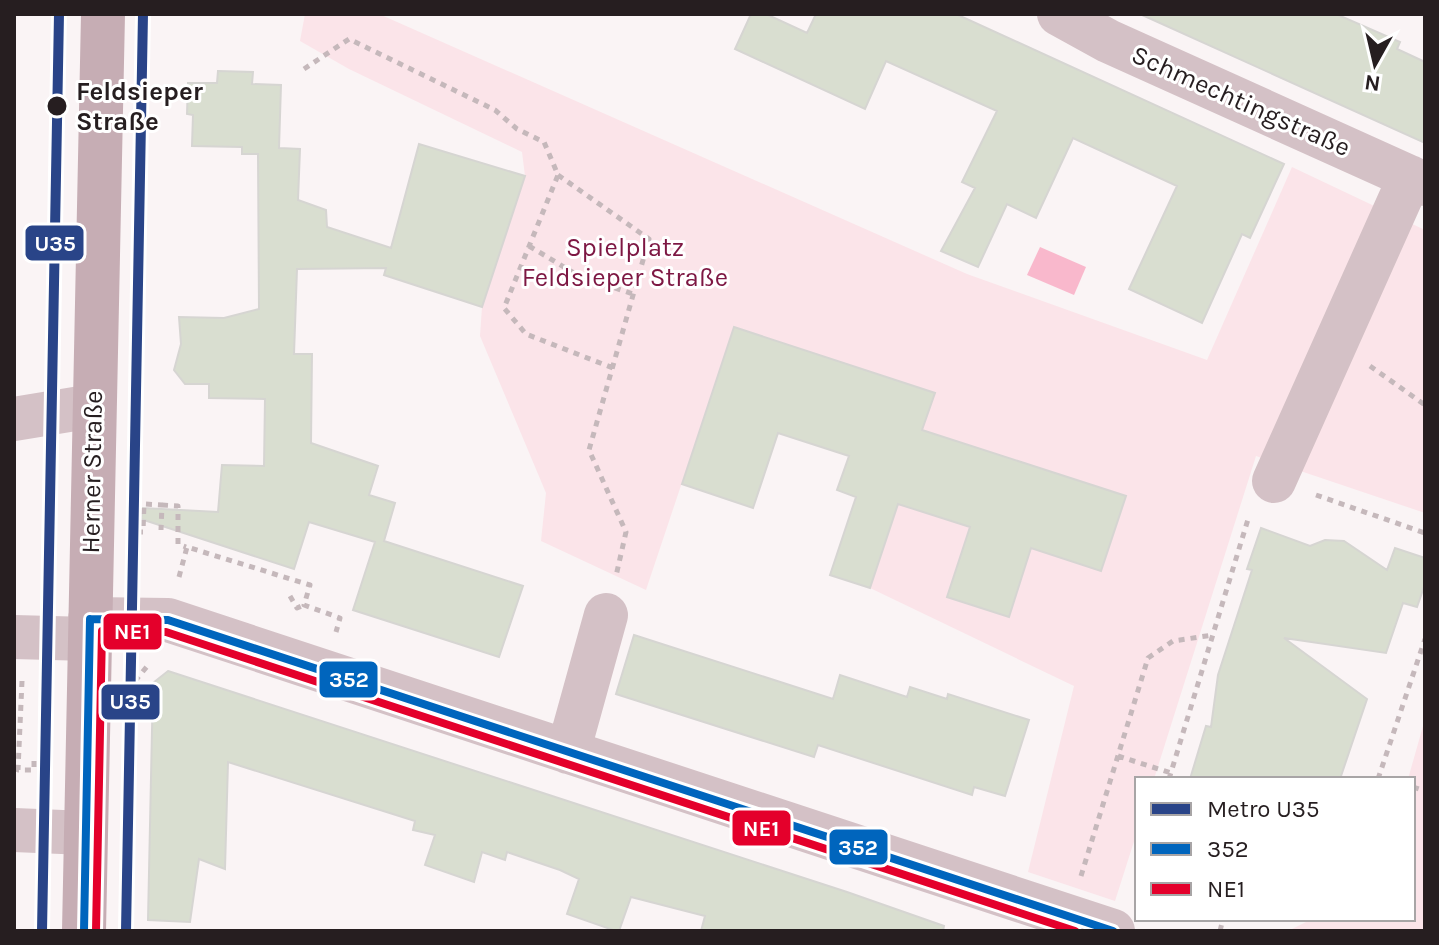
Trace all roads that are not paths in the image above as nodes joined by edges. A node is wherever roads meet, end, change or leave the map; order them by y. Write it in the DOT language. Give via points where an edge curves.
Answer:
graph roads {
  1 [pos="103,14"];
  2 [pos="1059,14"];
  3 [pos="1111,27"];
  4 [pos="1418,180"];
  5 [pos="93,406"];
  6 [pos="14,419"];
  7 [pos="1264,491"];
  8 [pos="606,615"];
  9 [pos="14,637"];
  10 [pos="89,646"];
  11 [pos="568,752"];
  12 [pos="14,830"];
  13 [pos="86,833"];
  14 [pos="84,931"];
  15 [pos="1113,931"];
  1 -- 5 [label="main road, Herner Straße"];
  2 -- 3 [label="street, Schmechtingstraße"];
  3 -- 4 [label="street, Schmechtingstraße"];
  4 -- 7 [label="street"];
  5 -- 6 [label="street"];
  5 -- 10 [label="main road, Herner Straße"];
  8 -- 11 [label="street"];
  9 -- 10 [label="street"];
  10 -- 11 [label="street" via="168,620"];
  10 -- 13 [label="main road, Herner Straße"];
  11 -- 15 [label="street"];
  12 -- 13 [label="street"];
  13 -- 14 [label="main road, Herner Straße"];
}
